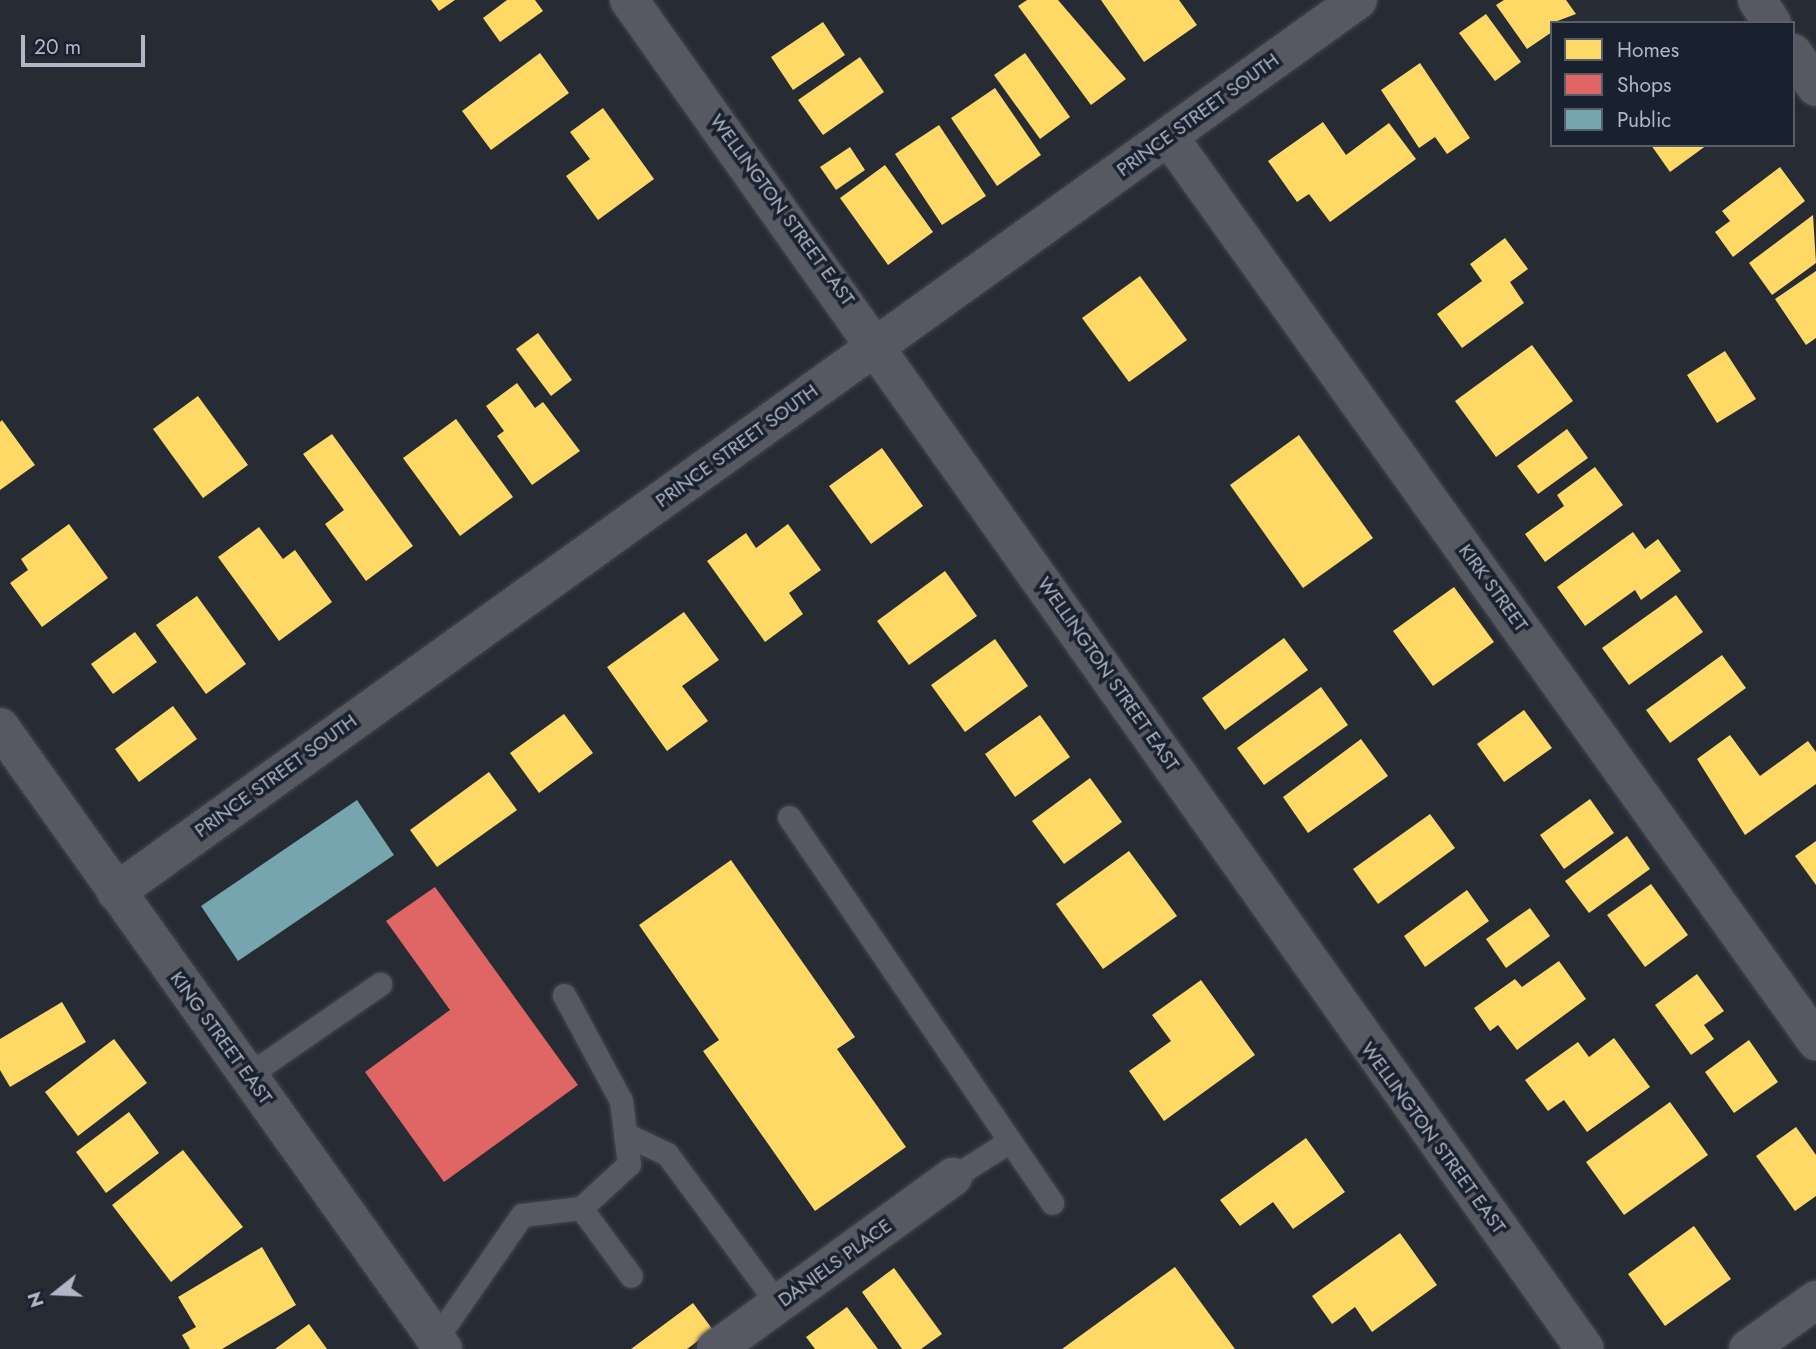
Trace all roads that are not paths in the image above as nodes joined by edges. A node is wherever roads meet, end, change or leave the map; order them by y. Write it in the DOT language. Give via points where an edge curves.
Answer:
graph roads {
  1 [pos="629,0"];
  2 [pos="1358,0"];
  3 [pos="1756,0"];
  4 [pos="1771,21"];
  5 [pos="1795,57"];
  6 [pos="1816,87"];
  7 [pos="1169,137"];
  8 [pos="878,344"];
  9 [pos="0,727"];
  10 [pos="789,817"];
  11 [pos="116,892"];
  12 [pos="380,984"];
  13 [pos="564,995"];
  14 [pos="1816,1041"];
  15 [pos="247,1076"];
  16 [pos="625,1134"];
  17 [pos="1010,1141"];
  18 [pos="953,1177"];
  19 [pos="1052,1203"];
  20 [pos="581,1208"];
  21 [pos="631,1276"];
  22 [pos="1816,1300"];
  23 [pos="778,1304"];
  24 [pos="439,1344"];
  25 [pos="716,1349"];
  26 [pos="1585,1349"];
  27 [pos="1748,1349"];
  1 -- 8 [label="street, WELLINGTON STREET EAST"];
  2 -- 7 [label="street, PRINCE STREET SOUTH"];
  3 -- 4 [label="street"];
  5 -- 6 [label="street"];
  7 -- 8 [label="street, PRINCE STREET SOUTH"];
  7 -- 14 [label="street, KIRK STREET"];
  8 -- 11 [label="street, PRINCE STREET SOUTH"];
  8 -- 26 [label="street, WELLINGTON STREET EAST"];
  9 -- 11 [label="street, KING STREET EAST"];
  10 -- 17 [label="lane"];
  11 -- 15 [label="street, KING STREET EAST"];
  12 -- 15 [label="lane"];
  13 -- 16 [label="lane" via="621,1101"];
  15 -- 24 [label="street, KING STREET EAST"];
  16 -- 20 [label="lane" via="629,1164"];
  16 -- 23 [label="lane" via="667,1154"];
  17 -- 18 [label="lane"];
  17 -- 19 [label="lane"];
  18 -- 23 [label="street, DANIELS PLACE"];
  20 -- 21 [label="lane"];
  20 -- 24 [label="lane" via="522,1215"];
  22 -- 27 [label="street"];
  23 -- 25 [label="street, DANIELS PLACE"];
}
